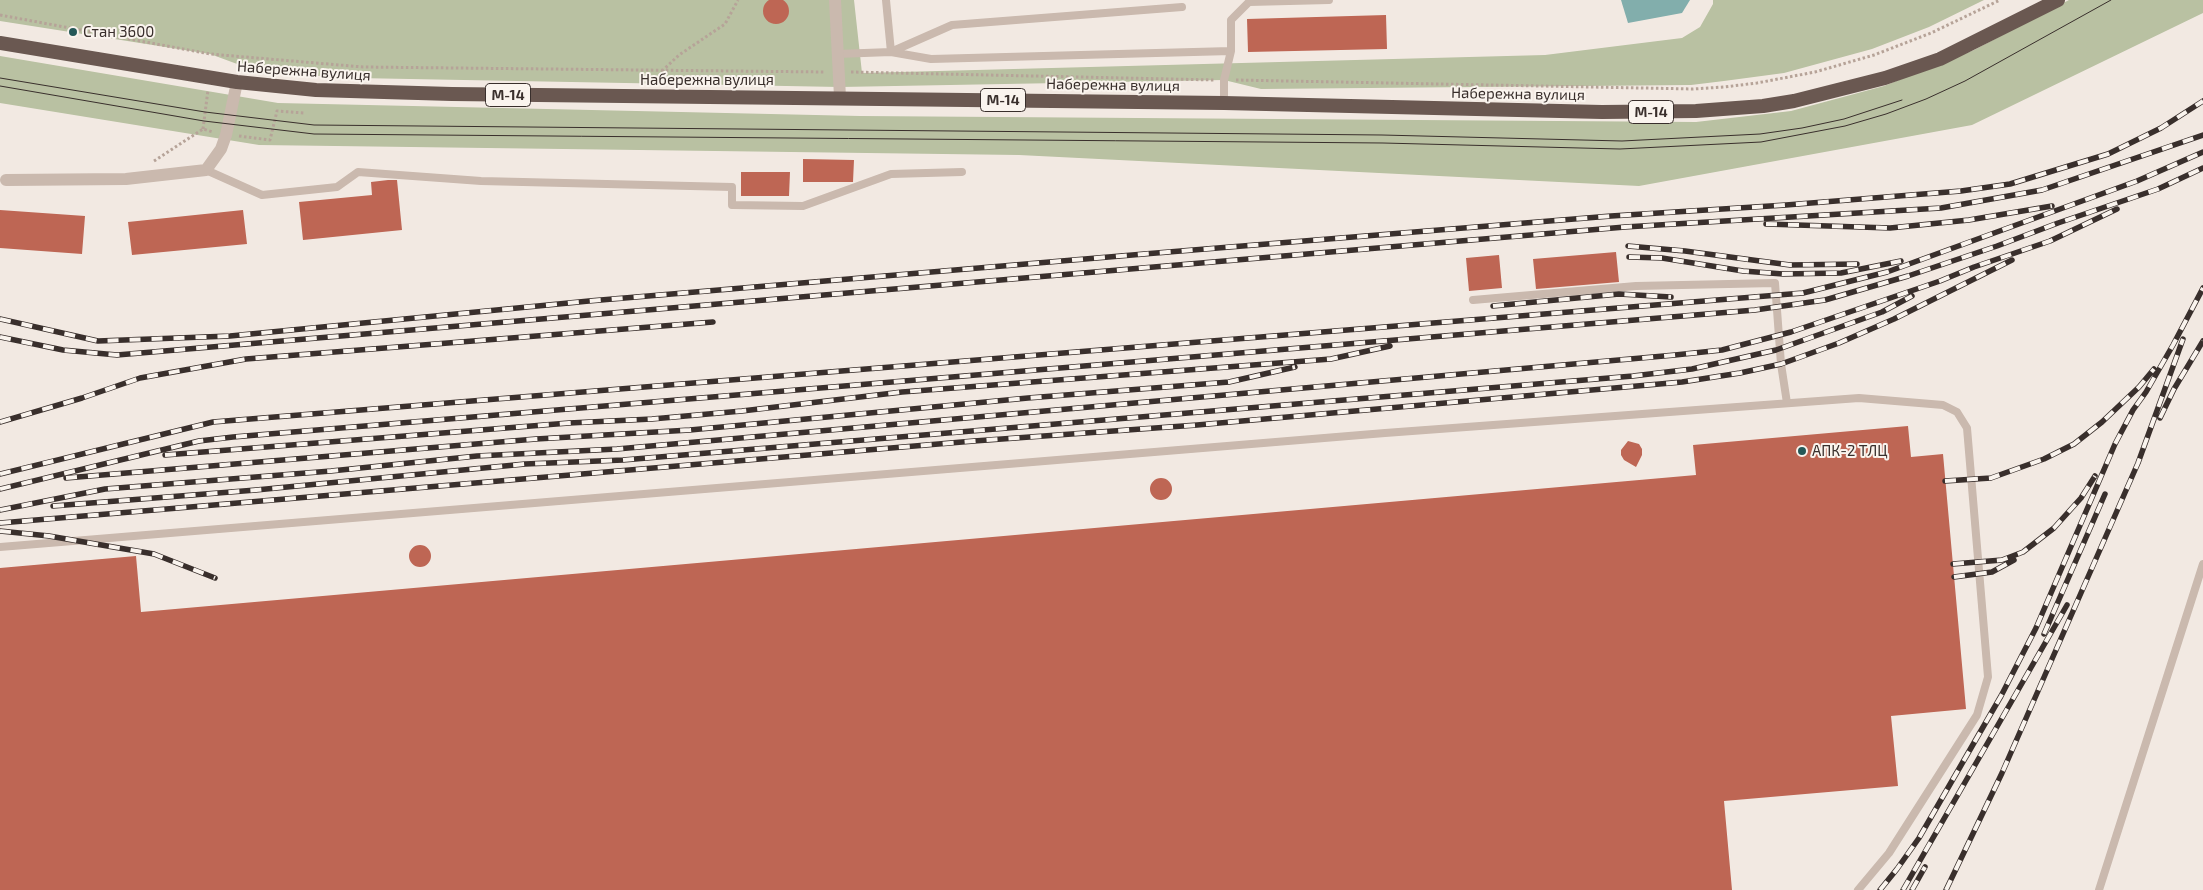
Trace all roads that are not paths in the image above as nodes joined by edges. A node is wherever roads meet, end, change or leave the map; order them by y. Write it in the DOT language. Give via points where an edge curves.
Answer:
graph roads {
  1 [pos="835,0"];
  2 [pos="886,0"];
  3 [pos="1329,0"];
  4 [pos="2058,0"];
  5 [pos="1249,1"];
  6 [pos="1182,7"];
  7 [pos="0,43"];
  8 [pos="1231,51"];
  9 [pos="891,52"];
  10 [pos="837,54"];
  11 [pos="236,82"];
  12 [pos="840,97"];
  13 [pos="1224,103"];
  14 [pos="206,170"];
  15 [pos="962,172"];
  16 [pos="3,181"];
  17 [pos="1473,300"];
  18 [pos="1787,403"];
  19 [pos="0,547"];
  20 [pos="2203,564"];
  21 [pos="2202,572"];
  22 [pos="1858,890"];
  23 [pos="2099,890"];
  1 -- 10 [label="street"];
  2 -- 9 [label="lane"];
  3 -- 5 [label="lane"];
  4 -- 13 [label="highway, Набережна вулиця / М-14" via="1968,46 1913,69 1841,90 1763,106 1696,111 1602,112"];
  5 -- 8 [label="lane" via="1231,20"];
  6 -- 9 [label="lane" via="952,25"];
  7 -- 11 [label="highway, Набережна вулиця / М-14"];
  8 -- 9 [label="lane" via="932,59"];
  8 -- 13 [label="lane" via="1224,80"];
  9 -- 10 [label="lane"];
  10 -- 12 [label="street"];
  11 -- 12 [label="highway, Набережна вулиця / М-14" via="395,93"];
  11 -- 14 [label="street" via="226,135 221,149"];
  12 -- 13 [label="highway, Набережна вулиця / М-14"];
  14 -- 15 [label="lane" via="262,195 337,187 358,172 481,182 732,187 732,206 803,206 891,174"];
  14 -- 16 [label="street" via="126,179"];
  17 -- 18 [label="lane" via="1636,286 1774,283"];
  18 -- 19 [label="lane"];
  18 -- 22 [label="lane" via="1859,398 1942,405 1957,412 1967,428 1988,677 1977,715 1889,853"];
  20 -- 21 [label="lane"];
  21 -- 23 [label="lane"];
}
